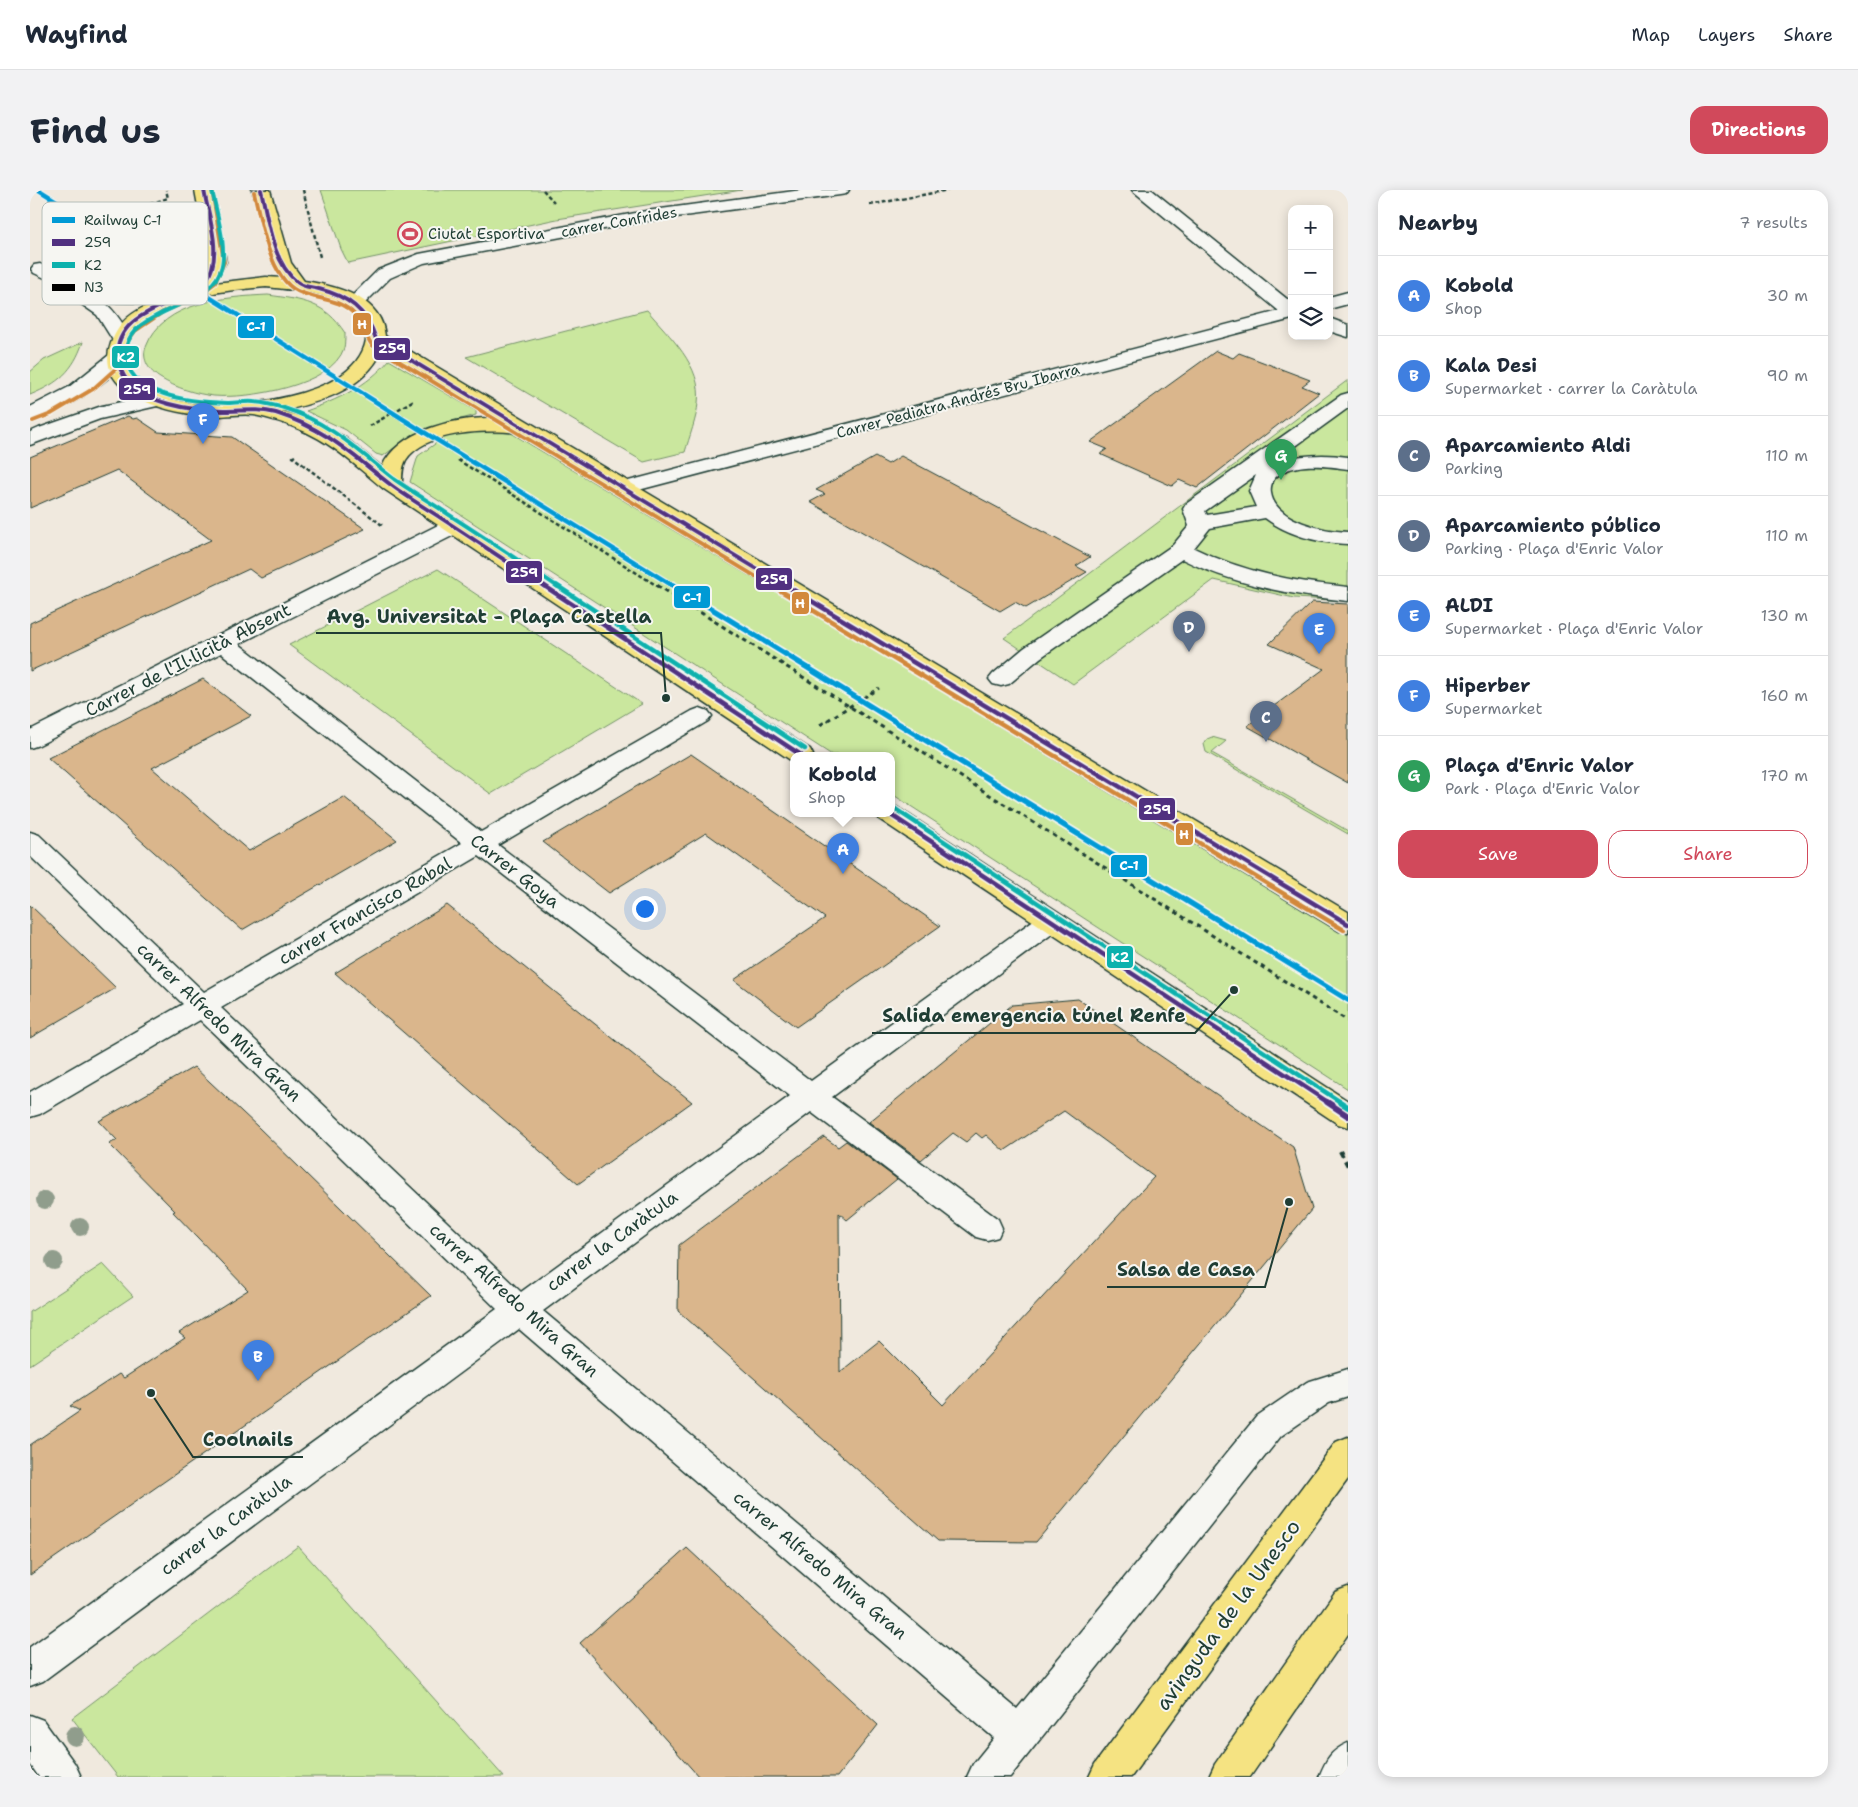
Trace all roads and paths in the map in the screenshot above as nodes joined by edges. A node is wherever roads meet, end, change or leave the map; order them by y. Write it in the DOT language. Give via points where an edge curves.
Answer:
graph roads {
  1 [pos="166,190"];
  2 [pos="261,190"];
  3 [pos="303,190"];
  4 [pos="840,190"];
  5 [pos="1140,190"];
  6 [pos="156,202"];
  7 [pos="208,212"];
  8 [pos="42,241"];
  9 [pos="38,242"];
  10 [pos="321,264"];
  11 [pos="208,279"];
  12 [pos="297,284"];
  13 [pos="208,290"];
  14 [pos="1348,298"];
  15 [pos="1333,302"];
  16 [pos="354,303"];
  17 [pos="98,305"];
  18 [pos="164,305"];
  19 [pos="1288,309"];
  20 [pos="1288,313"];
  21 [pos="1333,325"];
  22 [pos="1348,330"];
  23 [pos="121,338"];
  24 [pos="376,339"];
  25 [pos="116,359"];
  26 [pos="421,396"];
  27 [pos="159,400"];
  28 [pos="1345,404"];
  29 [pos="255,409"];
  30 [pos="30,414"];
  31 [pos="523,427"];
  32 [pos="365,429"];
  33 [pos="1306,430"];
  34 [pos="30,439"];
  35 [pos="300,454"];
  36 [pos="451,455"];
  37 [pos="1319,460"];
  38 [pos="1348,463"];
  39 [pos="391,485"];
  40 [pos="624,488"];
  41 [pos="1271,511"];
  42 [pos="1198,523"];
  43 [pos="454,526"];
  44 [pos="385,527"];
  45 [pos="1348,538"];
  46 [pos="1180,550"];
  47 [pos="1348,594"];
  48 [pos="222,642"];
  49 [pos="1001,679"];
  50 [pos="879,688"];
  51 [pos="850,706"];
  52 [pos="700,716"];
  53 [pos="817,727"];
  54 [pos="30,740"];
  55 [pos="796,752"];
  56 [pos="894,817"];
  57 [pos="30,841"];
  58 [pos="480,844"];
  59 [pos="1051,921"];
  60 [pos="1348,924"];
  61 [pos="202,1006"];
  62 [pos="1348,1021"];
  63 [pos="810,1096"];
  64 [pos="30,1106"];
  65 [pos="1348,1116"];
  66 [pos="987,1228"];
  67 [pos="519,1310"];
  68 [pos="1348,1383"];
  69 [pos="1348,1452"];
  70 [pos="1348,1604"];
  71 [pos="30,1669"];
  72 [pos="30,1733"];
  73 [pos="1019,1735"];
  74 [pos="1348,1762"];
  75 [pos="62,1777"];
  76 [pos="986,1777"];
  77 [pos="1108,1777"];
  78 [pos="1228,1777"];
  79 [pos="1338,1777"];
  1 -- 6 [label="path" via="168,198"];
  2 -- 12 [label="main road" via="282,264"];
  3 -- 10 [label="path"];
  4 -- 16 [label="street, carrer Confrides" via="646,216 419,259 384,274"];
  5 -- 19 [label="street"];
  7 -- 11 [label="main road" via="217,262"];
  8 -- 9 [label="path"];
  12 -- 13 [label="main road" via="234,284"];
  12 -- 16 [label="main road" via="338,294"];
  14 -- 15 [label="street"];
  16 -- 24 [label="main road" via="367,314 374,326"];
  17 -- 23 [label="street" via="111,316"];
  18 -- 23 [label="main road" via="143,315"];
  20 -- 40 [label="street, Carrer Pediatra Andrés Bru Ibarra"];
  21 -- 22 [label="street"];
  23 -- 25 [label="main road"];
  24 -- 29 [label="main road" via="372,354 360,369 341,383 287,404"];
  24 -- 31 [label="main road"];
  25 -- 27 [label="main road" via="122,375 136,389"];
  25 -- 30 [label="street" via="66,398"];
  26 -- 32 [label="path"];
  27 -- 29 [label="main road" via="204,410"];
  27 -- 34 [label="street" via="90,415"];
  28 -- 33 [label="street"];
  29 -- 39 [label="main road" via="308,425 336,440"];
  31 -- 39 [label="main road" via="480,425 454,428 423,438 403,452 392,468"];
  31 -- 40 [label="main road"];
  33 -- 37 [label="street"];
  33 -- 42 [label="street" via="1194,509"];
  35 -- 44 [label="path" via="293,457"];
  36 -- 51 [label="path"];
  37 -- 38 [label="street"];
  37 -- 41 [label="street" via="1290,463 1273,470 1263,480 1260,492"];
  39 -- 43 [label="main road"];
  40 -- 60 [label="main road"];
  41 -- 42 [label="street"];
  41 -- 45 [label="street" via="1296,528 1319,535"];
  42 -- 46 [label="street" via="1200,526"];
  43 -- 48 [label="street, Carrer de l'Il·licità Absent"];
  43 -- 55 [label="main road"];
  46 -- 47 [label="street" via="1210,566 1276,586"];
  46 -- 49 [label="street" via="1032,653"];
  48 -- 54 [label="street, Carrer de l'Il·licità Absent"];
  48 -- 58 [label="street, Carrer Goya"];
  50 -- 51 [label="path"];
  51 -- 53 [label="path"];
  51 -- 62 [label="path"];
  52 -- 58 [label="street, carrer Francisco Rabal"];
  56 -- 59 [label="main road"];
  57 -- 61 [label="street, carrer Alfredo Mira Gran"];
  58 -- 61 [label="street, carrer Francisco Rabal"];
  58 -- 63 [label="street, Carrer Goya"];
  59 -- 63 [label="street, carrer la Caràtula"];
  59 -- 65 [label="main road"];
  61 -- 64 [label="street, carrer Francisco Rabal"];
  61 -- 67 [label="street, carrer Alfredo Mira Gran"];
  63 -- 66 [label="street, Carrer Goya"];
  63 -- 67 [label="street, carrer la Caràtula"];
  67 -- 71 [label="street, carrer la Caràtula"];
  67 -- 73 [label="street, carrer Alfredo Mira Gran"];
  68 -- 73 [label="street" via="1319,1392 1269,1426"];
  69 -- 77 [label="main road, avinguda de la Unesco"];
  70 -- 78 [label="main road"];
  72 -- 75 [label="street"];
  73 -- 76 [label="street"];
  74 -- 79 [label="street"];
}
